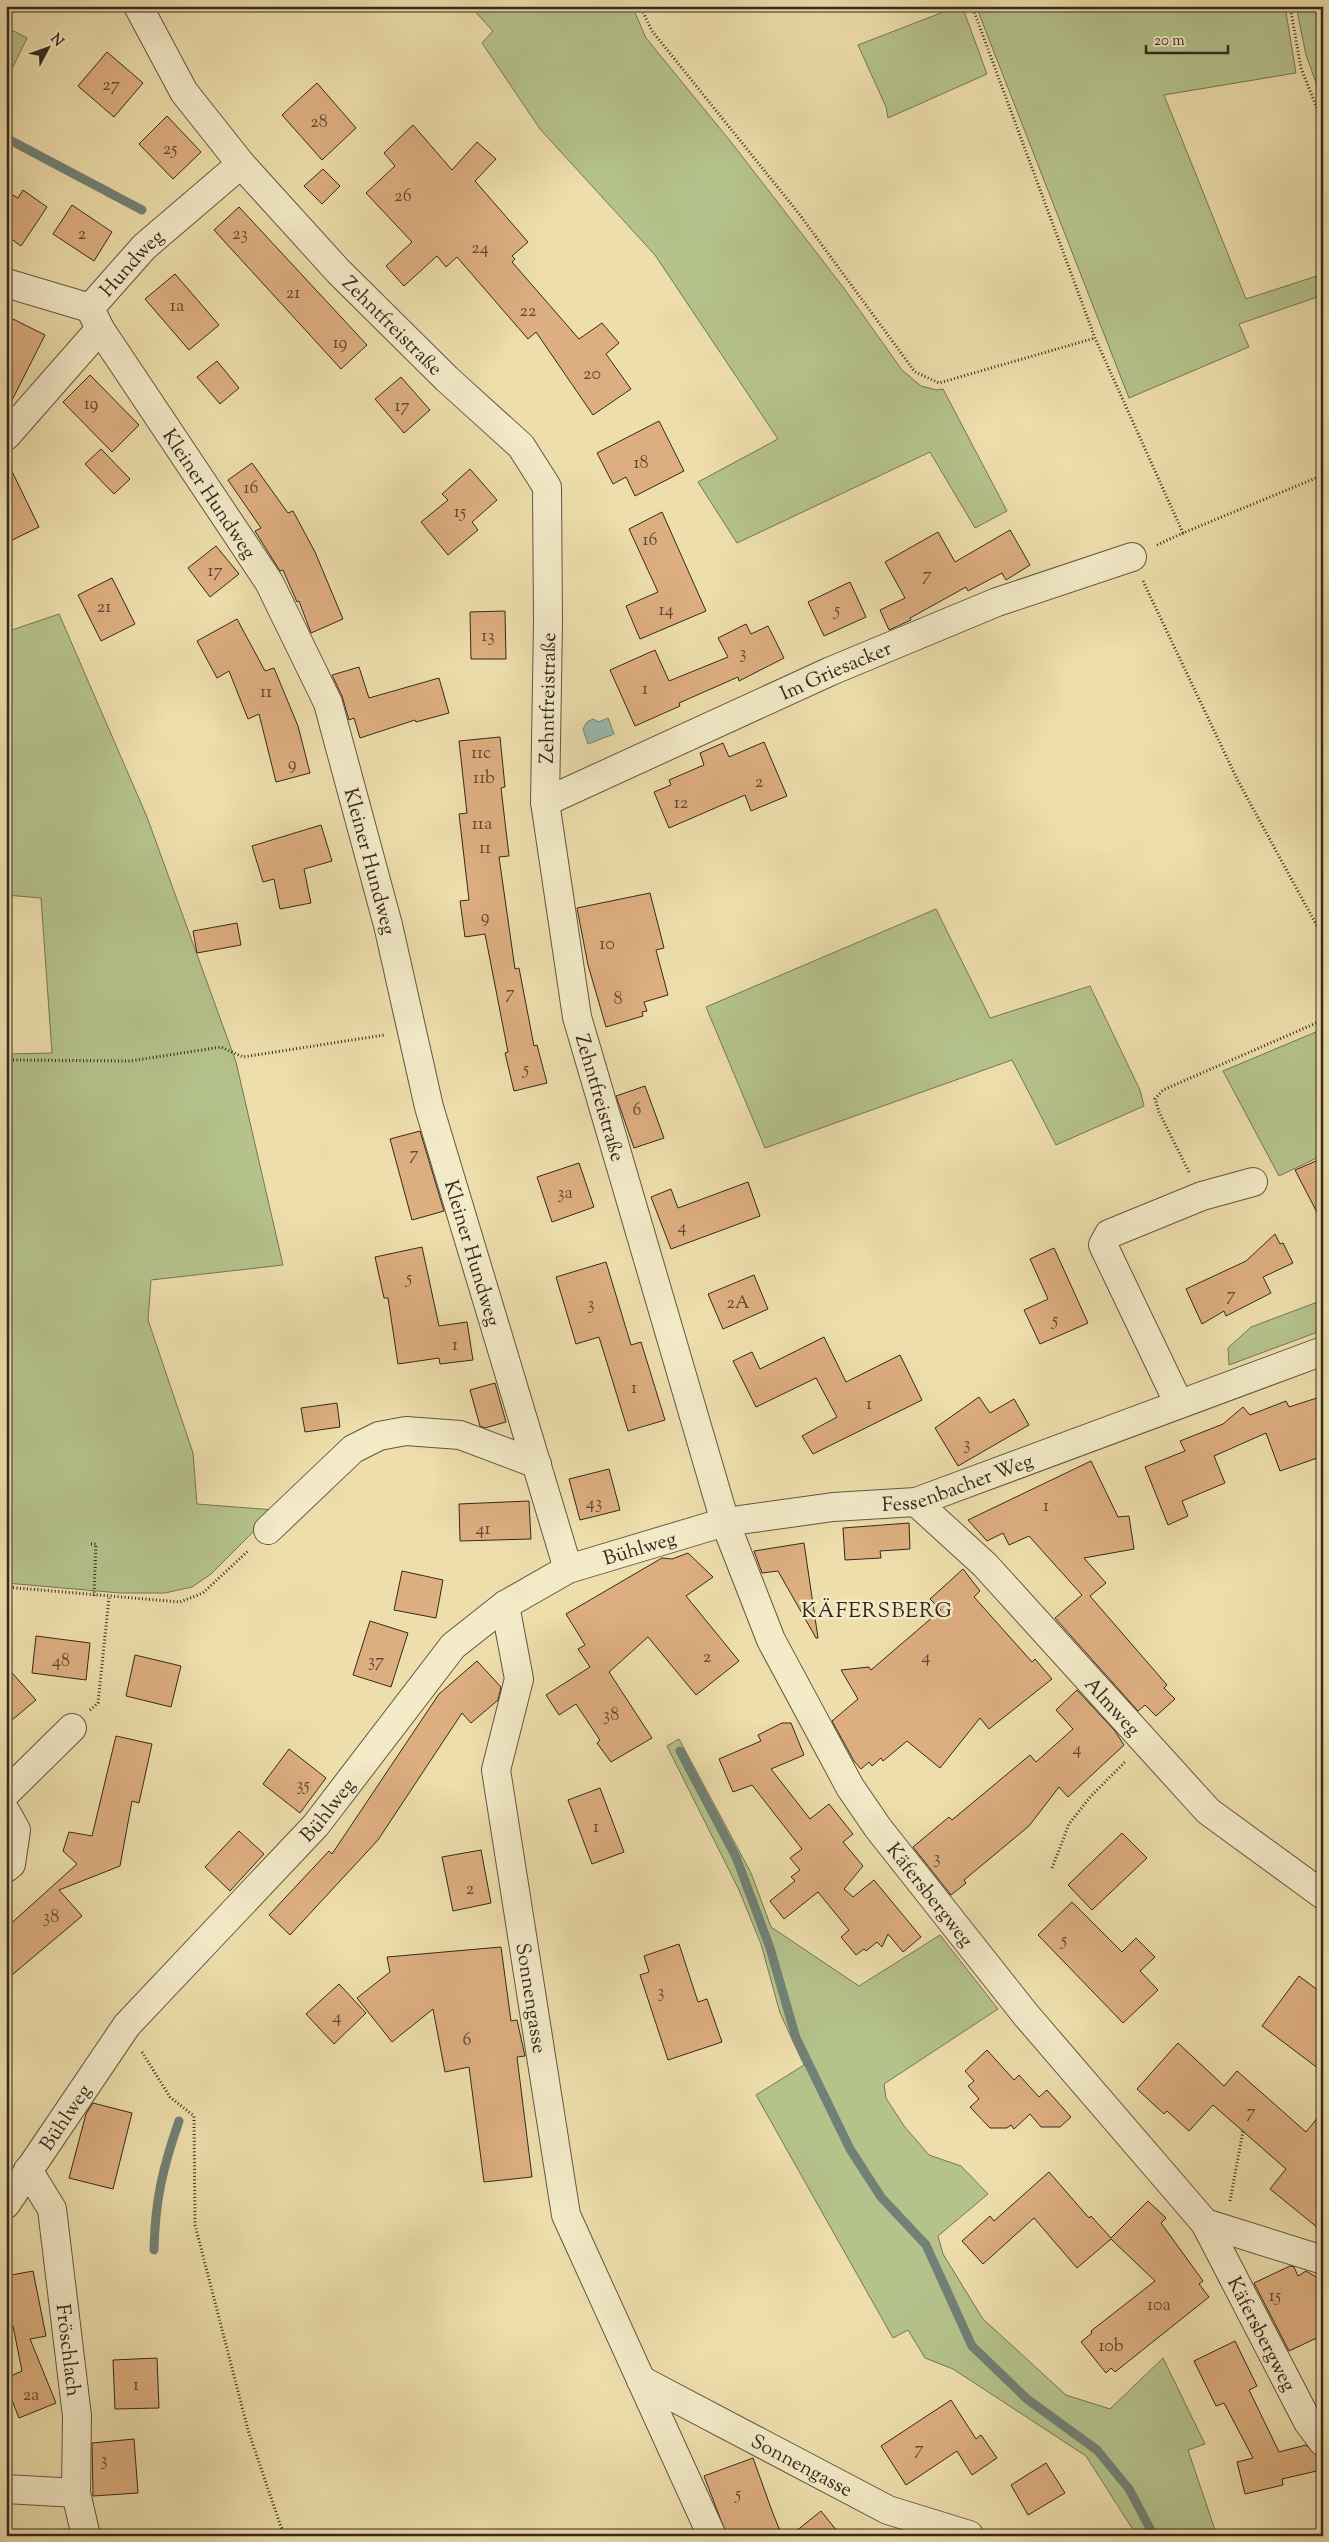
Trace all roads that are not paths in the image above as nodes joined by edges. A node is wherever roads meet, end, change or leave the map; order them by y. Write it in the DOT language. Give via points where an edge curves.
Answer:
graph roads {
  1 [pos="138,6"];
  2 [pos="241,164"];
  3 [pos="6,283"];
  4 [pos="95,319"];
  5 [pos="6,436"];
  6 [pos="1132,557"];
  7 [pos="545,802"];
  8 [pos="1253,1182"];
  9 [pos="1323,1351"];
  10 [pos="1179,1404"];
  11 [pos="537,1464"];
  12 [pos="916,1502"];
  13 [pos="725,1522"];
  14 [pos="268,1530"];
  15 [pos="568,1569"];
  16 [pos="505,1605"];
  17 [pos="72,1728"];
  18 [pos="6,1793"];
  19 [pos="6,1812"];
  20 [pos="6,1868"];
  21 [pos="1323,1895"];
  22 [pos="28,2170"];
  23 [pos="6,2204"];
  24 [pos="1205,2223"];
  25 [pos="1323,2260"];
  26 [pos="641,2380"];
  27 [pos="1323,2442"];
  28 [pos="6,2489"];
  29 [pos="76,2493"];
  30 [pos="969,2535"];
  31 [pos="86,2536"];
  32 [pos="712,2536"];
  1 -- 2 [label="street, Zehntfreistraße" via="184,92"];
  2 -- 4 [label="street, Hundweg" via="144,247"];
  2 -- 7 [label="street, Zehntfreistraße" via="338,271 447,379 521,446 547,487"];
  3 -- 4 [label="street, Hundweg"];
  4 -- 5 [label="street"];
  4 -- 11 [label="street, Kleiner Hundweg" via="270,582 328,703 388,925 429,1107"];
  6 -- 7 [label="street, Im Griesacker" via="997,602 831,670"];
  7 -- 13 [label="street, Zehntfreistraße" via="577,1017"];
  8 -- 10 [label="street" via="1202,1196 1109,1234 1104,1245"];
  9 -- 10 [label="street, Fessenbacher Weg"];
  10 -- 12 [label="street, Fessenbacher Weg"];
  11 -- 14 [label="street" via="460,1435 406,1431 379,1436 353,1449"];
  11 -- 15 [label="street, Kleiner Hundweg"];
  12 -- 13 [label="street, Fessenbacher Weg" via="833,1507"];
  12 -- 21 [label="street, Almweg" via="985,1565 1208,1811"];
  13 -- 15 [label="street, Bühlweg"];
  13 -- 24 [label="street, Käfersbergweg" via="771,1640 856,1795 878,1828 1026,2015"];
  15 -- 16 [label="street, Bühlweg"];
  16 -- 22 [label="street, Bühlweg" via="452,1646 316,1825 127,2026"];
  16 -- 26 [label="street, Sonnengasse" via="519,1679 496,1770 566,2215"];
  17 -- 18 [label="street"];
  19 -- 20 [label="street" via="16,1830 11,1864"];
  22 -- 23 [label="street, Bühlweg"];
  22 -- 29 [label="street, Fröschlach" via="52,2209 77,2416"];
  24 -- 25 [label="street"];
  24 -- 27 [label="street, Käfersbergweg" via="1308,2422"];
  26 -- 30 [label="street, Sonnengasse" via="888,2510"];
  26 -- 32 [label="street, Sonnengasse"];
  28 -- 29 [label="street"];
  29 -- 31 [label="street, Fröschlach"];
}
